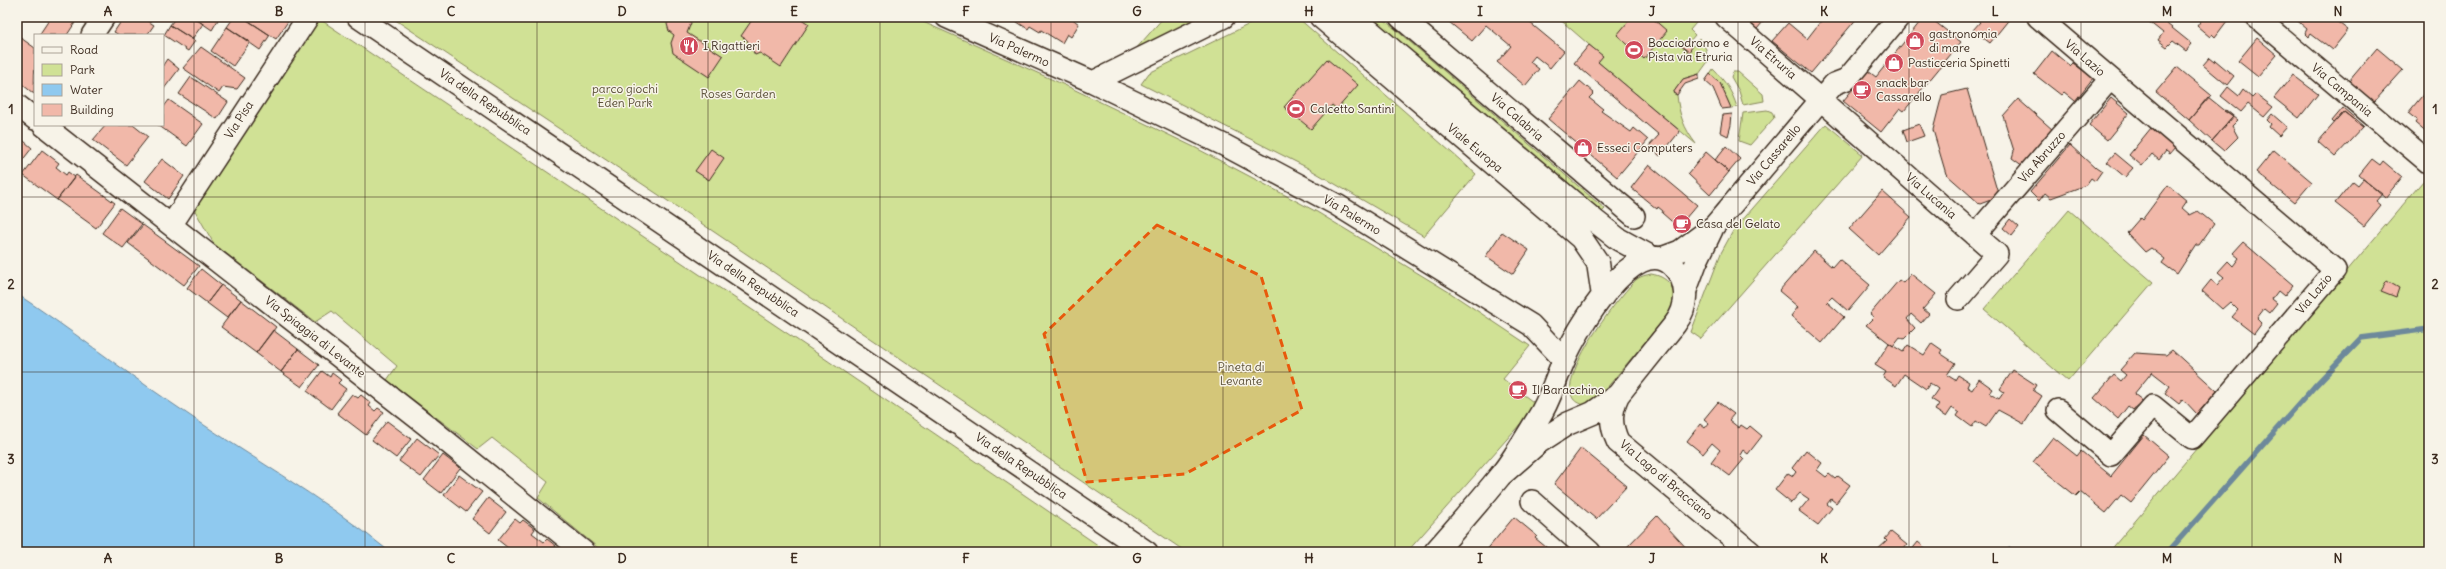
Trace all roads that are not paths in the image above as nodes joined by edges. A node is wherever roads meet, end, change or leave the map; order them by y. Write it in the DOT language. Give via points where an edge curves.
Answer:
graph roads {
  1 [pos="104,17"];
  2 [pos="308,17"];
  3 [pos="358,17"];
  4 [pos="946,17"];
  5 [pos="1321,17"];
  6 [pos="1353,17"];
  7 [pos="1400,17"];
  8 [pos="1726,17"];
  9 [pos="1880,17"];
  10 [pos="1899,17"];
  11 [pos="2038,17"];
  12 [pos="2256,17"];
  13 [pos="1218,19"];
  14 [pos="984,25"];
  15 [pos="93,34"];
  16 [pos="1130,65"];
  17 [pos="2110,79"];
  18 [pos="1093,82"];
  19 [pos="1827,91"];
  20 [pos="1123,97"];
  21 [pos="17,105"];
  22 [pos="34,118"];
  23 [pos="44,126"];
  24 [pos="2429,163"];
  25 [pos="1634,216"];
  26 [pos="172,224"];
  27 [pos="1714,226"];
  28 [pos="1975,235"];
  29 [pos="1656,258"];
  30 [pos="1686,290"];
  31 [pos="1603,296"];
  32 [pos="1958,299"];
  33 [pos="1564,360"];
  34 [pos="1557,381"];
  35 [pos="1618,395"];
  36 [pos="2058,410"];
  37 [pos="1593,413"];
  38 [pos="1501,475"];
  39 [pos="1532,501"];
  40 [pos="584,552"];
  41 [pos="1147,552"];
  42 [pos="1435,552"];
  43 [pos="1590,552"];
  44 [pos="1750,552"];
  1 -- 15 [label="street"];
  2 -- 26 [label="street, Via Pisa"];
  3 -- 41 [label="street, Via della Repubblica"];
  4 -- 14 [label="street, Via Palermo"];
  5 -- 31 [label="main road, Viale Europa" via="1581,238 1598,264"];
  6 -- 29 [label="main road, Viale Europa" via="1595,221 1618,239"];
  7 -- 25 [label="street, Via Calabria"];
  8 -- 19 [label="street, Via Etruria"];
  9 -- 19 [label="street, Via Cassarello" via="1836,70"];
  10 -- 19 [label="street, Via Cassarello" via="1846,79"];
  11 -- 17 [label="street, Via Lazio"];
  12 -- 24 [label="street, Via Campania"];
  13 -- 16 [label="street"];
  14 -- 18 [label="street, Via Palermo"];
  16 -- 18 [label="street"];
  16 -- 20 [label="street"];
  17 -- 28 [label="street, Via Abruzzo"];
  17 -- 36 [label="street, Via Lazio" via="2335,270 2192,438 2153,406 2111,455"];
  18 -- 20 [label="street, Via Palermo"];
  19 -- 27 [label="street, Via Cassarello"];
  19 -- 28 [label="street, Via Lucania"];
  20 -- 33 [label="street, Via Palermo" via="1226,146 1337,205 1531,325"];
  21 -- 22 [label="street"];
  23 -- 26 [label="street, Via Spiaggia di Levante"];
  26 -- 40 [label="street, Via Spiaggia di Levante"];
  27 -- 29 [label="street, Via Cassarello" via="1680,251"];
  27 -- 30 [label="street, Via Cassarello"];
  28 -- 32 [label="street, Via Lucania" via="1997,254"];
  29 -- 30 [label="main road" via="1669,262 1682,276"];
  29 -- 31 [label="main road, Via Cassarello" via="1622,273"];
  30 -- 35 [label="main road, Via Cassarello" via="1679,319"];
  31 -- 33 [label="main road, Via Cassarello"];
  33 -- 34 [label="main road, Via Cassarello"];
  34 -- 37 [label="main road, Via Cassarello" via="1562,406 1567,412 1575,415"];
  34 -- 38 [label="main road, Via Cassarello" via="1541,415"];
  35 -- 37 [label="main road, Via Cassarello"];
  35 -- 44 [label="main road, Via Lago di Bracciano" via="1611,418 1618,442"];
  37 -- 38 [label="main road, Via Cassarello" via="1567,424 1539,442"];
  38 -- 42 [label="main road, Via Cassarello"];
  39 -- 43 [label="street"];
}
